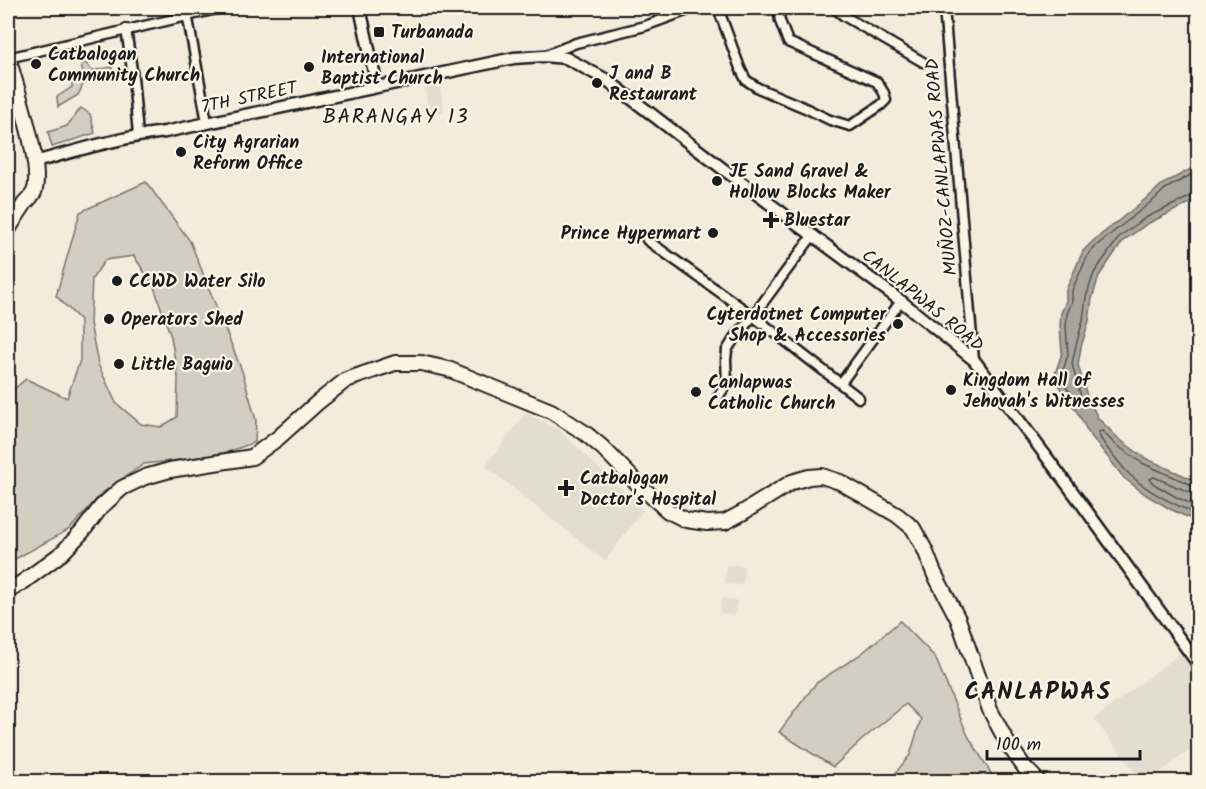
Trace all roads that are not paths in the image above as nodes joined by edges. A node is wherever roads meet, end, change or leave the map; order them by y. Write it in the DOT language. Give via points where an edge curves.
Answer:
graph roads {
  1 [pos="221,8"];
  2 [pos="360,8"];
  3 [pos="694,8"];
  4 [pos="718,8"];
  5 [pos="778,8"];
  6 [pos="834,8"];
  7 [pos="944,8"];
  8 [pos="187,11"];
  9 [pos="126,30"];
  10 [pos="543,56"];
  11 [pos="8,58"];
  12 [pos="923,62"];
  13 [pos="377,86"];
  14 [pos="207,122"];
  15 [pos="138,135"];
  16 [pos="35,162"];
  17 [pos="8,230"];
  18 [pos="813,235"];
  19 [pos="647,240"];
  20 [pos="901,301"];
  21 [pos="753,316"];
  22 [pos="974,360"];
  23 [pos="841,383"];
  24 [pos="859,398"];
  25 [pos="715,402"];
  26 [pos="8,591"];
  27 [pos="1198,664"];
  28 [pos="1039,782"];
  1 -- 8 [label="street"];
  2 -- 13 [label="street"];
  3 -- 10 [label="street"];
  4 -- 5 [label="street" via="740,68 746,80 758,88 850,126 886,100 876,82 788,42"];
  6 -- 12 [label="street"];
  7 -- 22 [label="street, MUÑOZ-CANLAPWAS ROAD"];
  8 -- 9 [label="street"];
  8 -- 14 [label="street"];
  9 -- 11 [label="street"];
  9 -- 15 [label="street"];
  10 -- 13 [label="street, 7TH STREET" via="514,58"];
  10 -- 18 [label="street, CANLAPWAS ROAD" via="566,58 607,80"];
  11 -- 16 [label="main road"];
  13 -- 14 [label="street, 7TH STREET"];
  14 -- 15 [label="street, 7TH STREET"];
  15 -- 16 [label="street, 7TH STREET"];
  16 -- 17 [label="main road" via="33,192"];
  18 -- 20 [label="street, CANLAPWAS ROAD"];
  18 -- 21 [label="street"];
  19 -- 21 [label="street"];
  20 -- 22 [label="street, CANLAPWAS ROAD"];
  20 -- 23 [label="street"];
  21 -- 23 [label="street"];
  21 -- 25 [label="street" via="728,350 727,383"];
  22 -- 27 [label="street, CANLAPWAS ROAD"];
  23 -- 24 [label="street"];
  26 -- 28 [label="main road" via="62,553 122,488 170,470 252,457 346,380 395,363 421,363 448,369 551,411 603,448 668,511 686,520 725,522 792,482 816,476 840,482 897,515 913,528 925,550 958,619 990,710 1008,744"];
}
